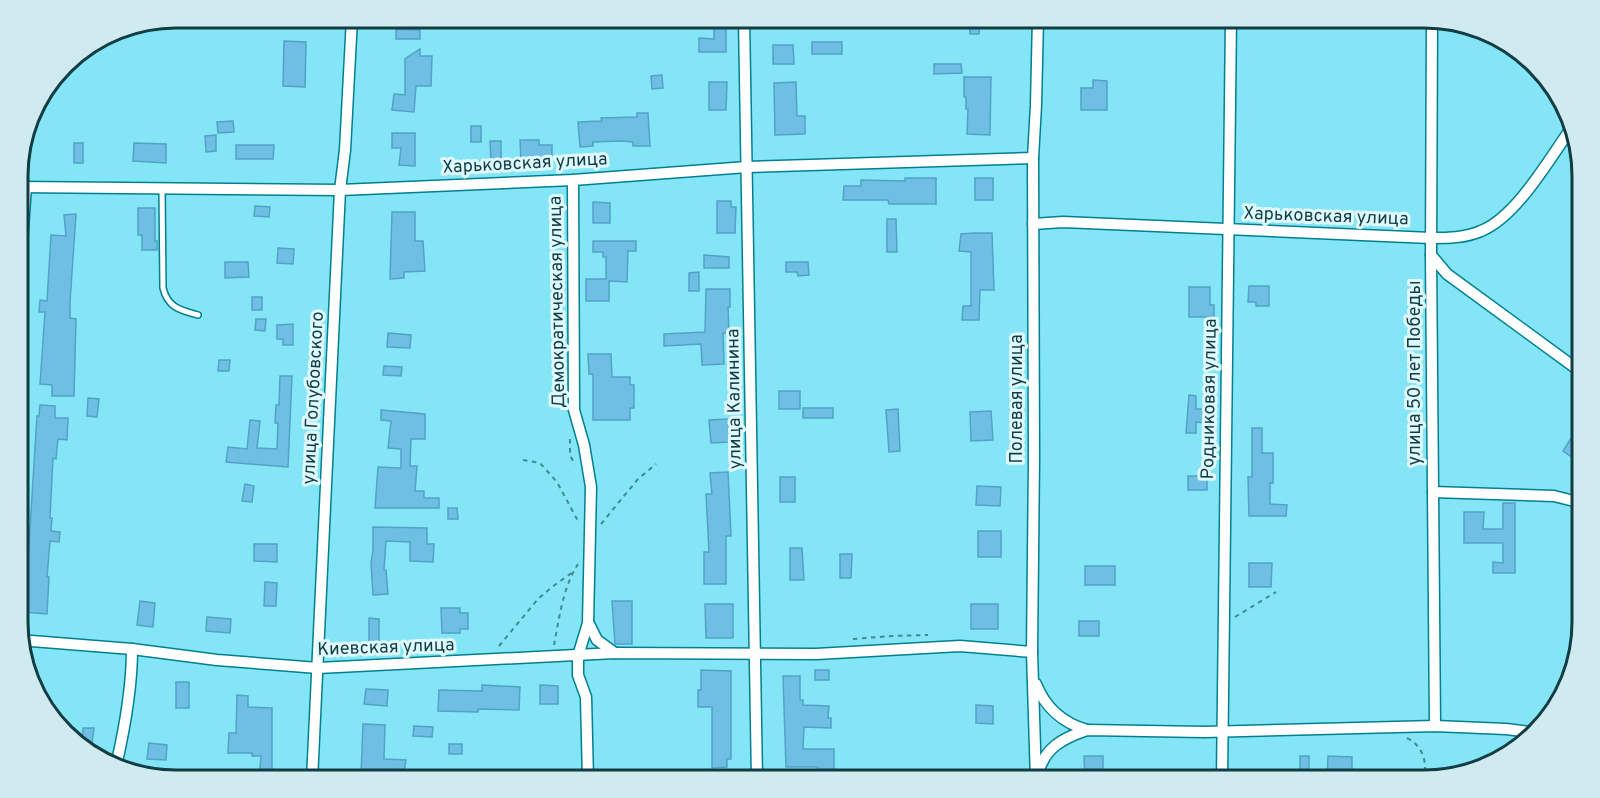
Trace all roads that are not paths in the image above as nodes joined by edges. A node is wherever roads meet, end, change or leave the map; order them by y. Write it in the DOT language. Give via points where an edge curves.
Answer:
graph roads {
  1 [pos="1038,28"];
  2 [pos="1231,28"];
  3 [pos="351,29"];
  4 [pos="744,29"];
  5 [pos="1432,29"];
  6 [pos="1565,136"];
  7 [pos="1032,158"];
  8 [pos="747,167"];
  9 [pos="573,180"];
  10 [pos="29,186"];
  11 [pos="162,188"];
  12 [pos="340,190"];
  13 [pos="1033,224"];
  14 [pos="1228,229"];
  15 [pos="1431,238"];
  16 [pos="1431,255"];
  17 [pos="198,315"];
  18 [pos="1572,365"];
  19 [pos="1433,492"];
  20 [pos="1572,499"];
  21 [pos="588,623"];
  22 [pos="30,641"];
  23 [pos="132,649"];
  24 [pos="1032,652"];
  25 [pos="615,653"];
  26 [pos="754,654"];
  27 [pos="578,656"];
  28 [pos="318,668"];
  29 [pos="1032,675"];
  30 [pos="1435,726"];
  31 [pos="1087,730"];
  32 [pos="1523,731"];
  33 [pos="1222,732"];
  34 [pos="118,757"];
  35 [pos="1036,769"];
  36 [pos="1039,769"];
  37 [pos="1222,769"];
  38 [pos="313,770"];
  39 [pos="588,770"];
  40 [pos="757,770"];
  1 -- 7 [label="street, Полевая улица"];
  2 -- 14 [label="street, Родниковая улица"];
  3 -- 12 [label="street, улица Голубовского"];
  4 -- 8 [label="street, улица Калинина"];
  5 -- 15 [label="street, улица 50 лет Победы"];
  6 -- 15 [label="street, Харьковская улица" via="1517,204 1498,221 1482,231"];
  7 -- 8 [label="street, Харьковская улица"];
  7 -- 13 [label="street, Полевая улица"];
  8 -- 9 [label="street, Харьковская улица"];
  8 -- 26 [label="street, улица Калинина"];
  9 -- 12 [label="street, Харьковская улица"];
  9 -- 21 [label="street, Демократическая улица" via="574,410 591,487"];
  10 -- 11 [label="street, Харьковская улица"];
  11 -- 12 [label="street, Харьковская улица"];
  11 -- 17 [label="lane" via="165,298 176,308"];
  12 -- 28 [label="street, улица Голубовского"];
  13 -- 14 [label="street, Харьковская улица"];
  13 -- 24 [label="street, Полевая улица"];
  14 -- 15 [label="street, Харьковская улица"];
  14 -- 33 [label="street, Родниковая улица"];
  15 -- 16 [label="street, улица 50 лет Победы"];
  16 -- 18 [label="street" via="1447,274"];
  16 -- 19 [label="street, улица 50 лет Победы"];
  19 -- 20 [label="street"];
  19 -- 30 [label="street, улица 50 лет Победы"];
  21 -- 25 [label="street" via="597,640"];
  21 -- 27 [label="street, Демократическая улица"];
  22 -- 23 [label="street, Киевская улица"];
  23 -- 28 [label="street, Киевская улица"];
  23 -- 34 [label="street" via="126,725"];
  24 -- 26 [label="street, Киевская улица" via="960,646"];
  24 -- 29 [label="street, Полевая улица"];
  25 -- 26 [label="street, Киевская улица"];
  25 -- 27 [label="street, Киевская улица"];
  26 -- 40 [label="street, улица Калинина"];
  27 -- 28 [label="street, Киевская улица"];
  27 -- 39 [label="street, Демократическая улица" via="578,675 586,697"];
  28 -- 38 [label="street, улица Голубовского"];
  29 -- 31 [label="street" via="1051,708 1073,726"];
  29 -- 35 [label="street, Полевая улица"];
  30 -- 32 [label="street"];
  30 -- 33 [label="street"];
  31 -- 33 [label="street"];
  31 -- 36 [label="street" via="1064,739 1047,752"];
  33 -- 37 [label="street, Родниковая улица"];
}
